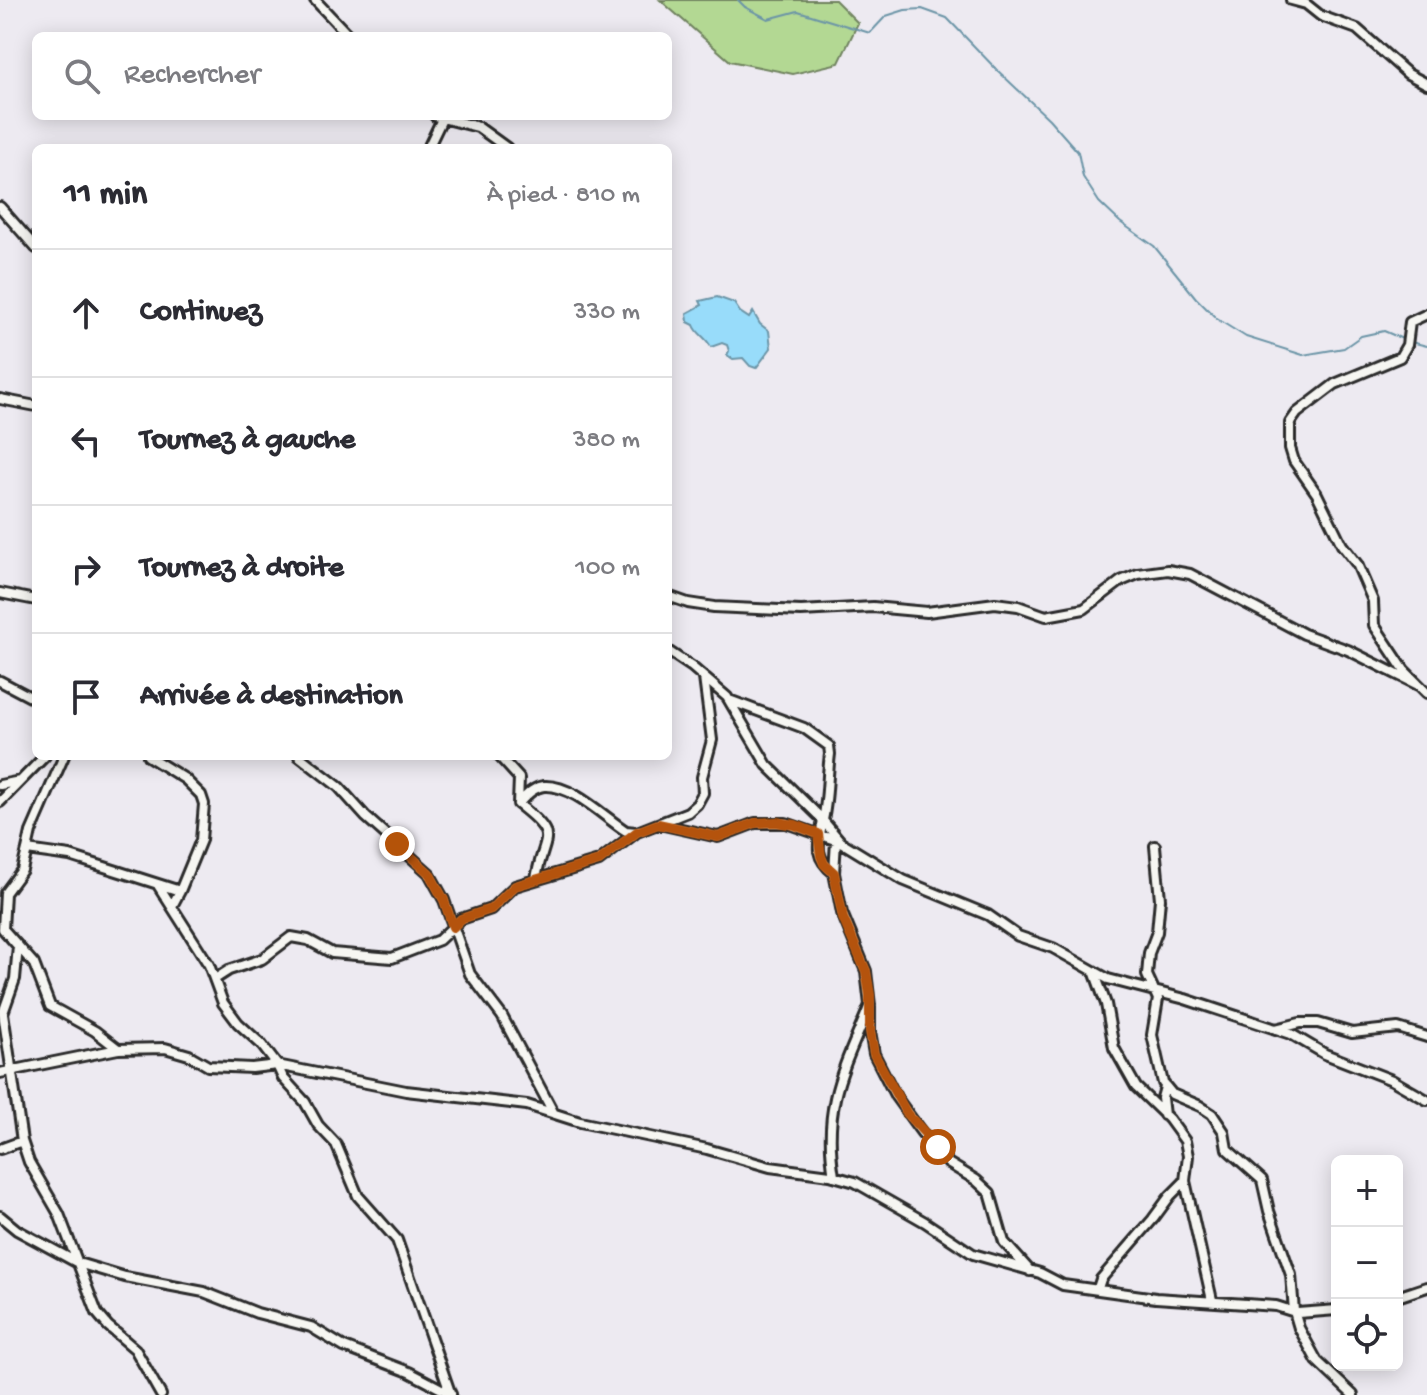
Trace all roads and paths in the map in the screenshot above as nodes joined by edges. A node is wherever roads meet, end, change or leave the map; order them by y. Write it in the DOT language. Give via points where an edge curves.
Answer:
graph roads {
  1 [pos="315,0"];
  2 [pos="1291,0"];
  3 [pos="345,32"];
  4 [pos="1427,84"];
  5 [pos="438,120"];
  6 [pos="448,120"];
  7 [pos="429,144"];
  8 [pos="501,144"];
  9 [pos="0,207"];
  10 [pos="32,243"];
  11 [pos="1427,314"];
  12 [pos="0,399"];
  13 [pos="32,405"];
  14 [pos="0,593"];
  15 [pos="672,597"];
  16 [pos="32,599"];
  17 [pos="672,654"];
  18 [pos="703,677"];
  19 [pos="0,681"];
  20 [pos="1418,685"];
  21 [pos="1427,693"];
  22 [pos="32,698"];
  23 [pos="728,699"];
  24 [pos="41,760"];
  25 [pos="62,760"];
  26 [pos="154,760"];
  27 [pos="304,760"];
  28 [pos="503,760"];
  29 [pos="21,781"];
  30 [pos="0,785"];
  31 [pos="0,802"];
  32 [pos="518,804"];
  33 [pos="823,821"];
  34 [pos="658,824"];
  35 [pos="637,832"];
  36 [pos="818,834"];
  37 [pos="838,841"];
  38 [pos="1155,846"];
  39 [pos="27,850"];
  40 [pos="834,873"];
  41 [pos="536,879"];
  42 [pos="158,885"];
  43 [pos="180,891"];
  44 [pos="172,906"];
  45 [pos="453,927"];
  46 [pos="18,946"];
  47 [pos="1094,971"];
  48 [pos="215,979"];
  49 [pos="1154,990"];
  50 [pos="870,1005"];
  51 [pos="1276,1029"];
  52 [pos="1427,1037"];
  53 [pos="118,1049"];
  54 [pos="277,1065"];
  55 [pos="13,1072"];
  56 [pos="0,1073"];
  57 [pos="1165,1087"];
  58 [pos="1427,1100"];
  59 [pos="553,1112"];
  60 [pos="1164,1115"];
  61 [pos="22,1141"];
  62 [pos="0,1149"];
  63 [pos="834,1176"];
  64 [pos="1185,1181"];
  65 [pos="0,1216"];
  66 [pos="78,1263"];
  67 [pos="1031,1271"];
  68 [pos="1427,1287"];
  69 [pos="1098,1288"];
  70 [pos="1403,1295"];
  71 [pos="1212,1300"];
  72 [pos="1331,1310"];
  73 [pos="1294,1311"];
  74 [pos="161,1395"];
  75 [pos="451,1395"];
  76 [pos="1353,1395"];
  1 -- 3 [label="street"];
  2 -- 4 [label="street" via="1357,29"];
  5 -- 7 [label="street"];
  6 -- 8 [label="street" via="478,127"];
  9 -- 10 [label="street"];
  11 -- 20 [label="street" via="1410,322 1400,357 1326,390 1297,413 1289,427 1294,461 1372,597 1374,625"];
  12 -- 13 [label="street"];
  14 -- 16 [label="street"];
  15 -- 20 [label="street" via="714,607 801,611 873,607 927,612 995,603 1046,616 1084,609 1138,574 1180,571"];
  17 -- 18 [label="street"];
  18 -- 23 [label="street"];
  18 -- 34 [label="street" via="712,740 703,793 688,812"];
  19 -- 22 [label="street"];
  20 -- 21 [label="street"];
  23 -- 33 [label="street" via="767,765"];
  23 -- 33 [label="street" via="804,728 826,743 830,754"];
  24 -- 29 [label="street"];
  25 -- 39 [label="street"];
  26 -- 43 [label="street" via="204,799 201,840"];
  27 -- 45 [label="street" via="422,866 442,896"];
  28 -- 32 [label="street" via="519,778"];
  29 -- 30 [label="street"];
  29 -- 31 [label="street"];
  32 -- 35 [label="street" via="535,790 549,787 577,796 626,831"];
  32 -- 41 [label="street" via="540,820 546,836"];
  33 -- 36 [label="street"];
  33 -- 37 [label="street"];
  34 -- 35 [label="street"];
  34 -- 36 [label="street" via="718,837 755,823 776,822"];
  35 -- 41 [label="street" via="599,861"];
  36 -- 37 [label="street"];
  36 -- 40 [label="street" via="823,862"];
  37 -- 40 [label="street"];
  37 -- 47 [label="street" via="903,880 988,915 1018,936"];
  38 -- 49 [label="street" via="1160,899 1147,975"];
  39 -- 42 [label="street" via="70,856"];
  39 -- 46 [label="street" via="4,899 3,929"];
  40 -- 50 [label="street" via="843,918 866,971"];
  41 -- 45 [label="street" via="515,886 491,909"];
  42 -- 43 [label="street"];
  42 -- 44 [label="street"];
  43 -- 44 [label="street"];
  44 -- 48 [label="street"];
  45 -- 48 [label="street" via="439,940 392,958 332,953 291,937 262,959"];
  45 -- 59 [label="street" via="472,978 502,1016"];
  46 -- 53 [label="street" via="34,964 50,1006"];
  46 -- 55 [label="street" via="15,979 3,1013"];
  47 -- 49 [label="street"];
  47 -- 60 [label="street" via="1112,1044 1136,1087"];
  48 -- 54 [label="street" via="223,1003"];
  49 -- 51 [label="street"];
  49 -- 57 [label="street" via="1158,1003 1152,1042"];
  50 -- 63 [label="street" via="834,1103"];
  50 -- 67 [label="street" via="874,1054 896,1097 948,1163 990,1193 1004,1242"];
  51 -- 52 [label="street" via="1318,1023 1352,1033 1398,1028"];
  51 -- 58 [label="street"];
  53 -- 54 [label="street" via="165,1048 219,1068"];
  53 -- 55 [label="street"];
  54 -- 59 [label="street"];
  54 -- 75 [label="street" via="343,1153 358,1196 397,1240"];
  55 -- 56 [label="street"];
  55 -- 61 [label="street"];
  57 -- 60 [label="street"];
  57 -- 73 [label="street" via="1212,1114 1227,1149 1262,1180 1291,1275"];
  59 -- 63 [label="street" via="770,1167"];
  60 -- 64 [label="street" via="1187,1149"];
  61 -- 62 [label="street"];
  61 -- 66 [label="street"];
  63 -- 67 [label="street" via="863,1186 973,1254"];
  64 -- 69 [label="street"];
  64 -- 71 [label="street"];
  65 -- 66 [label="street"];
  66 -- 74 [label="street" via="97,1313 135,1349"];
  66 -- 75 [label="street" via="204,1292 311,1327"];
  67 -- 69 [label="street" via="1068,1287"];
  68 -- 70 [label="street"];
  69 -- 71 [label="street"];
  71 -- 73 [label="street"];
  72 -- 73 [label="street"];
  73 -- 76 [label="street" via="1312,1353"];
}
